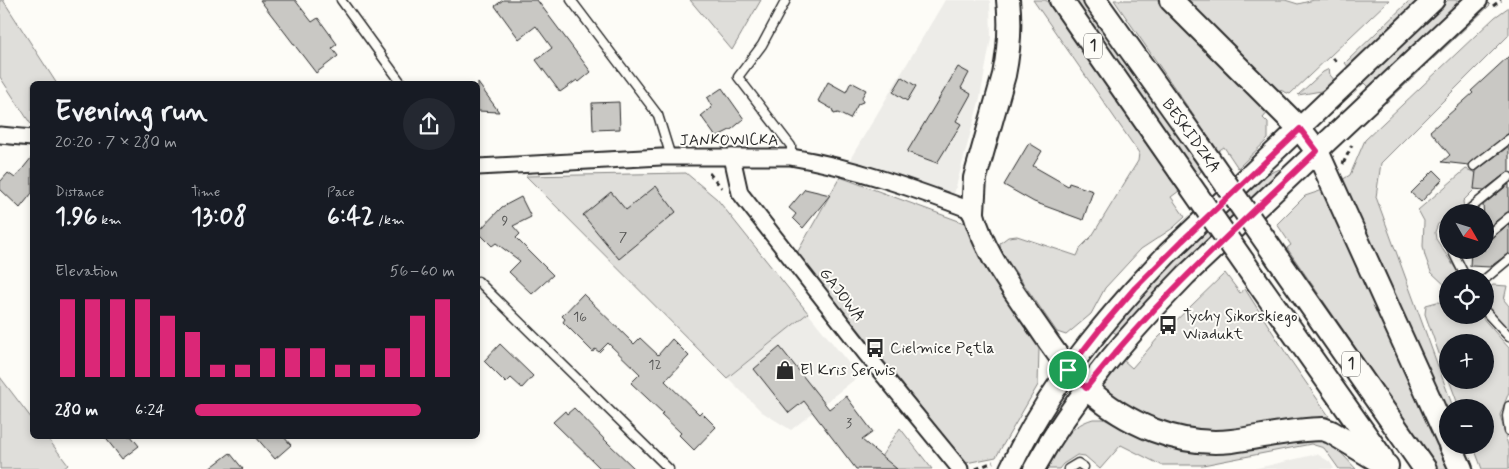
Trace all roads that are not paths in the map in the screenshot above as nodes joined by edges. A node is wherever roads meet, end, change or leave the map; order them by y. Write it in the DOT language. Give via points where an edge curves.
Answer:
graph roads {
  1 [pos="341,0"];
  2 [pos="571,0"];
  3 [pos="786,0"];
  4 [pos="1008,0"];
  5 [pos="1061,0"];
  6 [pos="1096,0"];
  7 [pos="1171,0"];
  8 [pos="1434,0"];
  9 [pos="1477,0"];
  10 [pos="400,81"];
  11 [pos="1300,129"];
  12 [pos="0,135"];
  13 [pos="30,138"];
  14 [pos="1509,139"];
  15 [pos="1317,151"];
  16 [pos="671,157"];
  17 [pos="732,157"];
  18 [pos="791,157"];
  19 [pos="1474,166"];
  20 [pos="480,167"];
  21 [pos="1509,177"];
  22 [pos="1476,204"];
  23 [pos="973,211"];
  24 [pos="1509,217"];
  25 [pos="1494,230"];
  26 [pos="1509,259"];
  27 [pos="1494,272"];
  28 [pos="480,283"];
  29 [pos="1494,321"];
  30 [pos="1509,337"];
  31 [pos="1068,370"];
  32 [pos="1086,388"];
  33 [pos="1509,406"];
  34 [pos="1439,420"];
  35 [pos="1509,431"];
  36 [pos="1454,454"];
  37 [pos="1084,467"];
  38 [pos="1388,467"];
  39 [pos="669,469"];
  40 [pos="960,469"];
  41 [pos="1010,469"];
  42 [pos="1034,469"];
  43 [pos="1068,469"];
  44 [pos="1425,469"];
  45 [pos="1461,469"];
  1 -- 10 [label="lane"];
  2 -- 16 [label="lane" via="658,115"];
  3 -- 18 [label="lane" via="762,45 738,77 791,146"];
  4 -- 23 [label="main road" via="1010,34 1006,68 975,178"];
  5 -- 38 [label="main road, BESKIDZKA / 1, bridge"];
  6 -- 44 [label="main road, BESKIDZKA / 1, bridge"];
  7 -- 11 [label="main road"];
  8 -- 11 [label="street"];
  9 -- 15 [label="street"];
  11 -- 15 [label="main road"];
  11 -- 31 [label="street" via="1135,288"];
  12 -- 13 [label="street"];
  14 -- 19 [label="lane"];
  15 -- 32 [label="street" via="1180,281 1124,340"];
  15 -- 34 [label="main road"];
  16 -- 17 [label="street, JANKOWICKA"];
  16 -- 20 [label="street, JANKOWICKA"];
  17 -- 18 [label="street, JANKOWICKA"];
  17 -- 40 [label="street, GAJOWA" via="740,193"];
  18 -- 23 [label="street, JANKOWICKA" via="869,176"];
  21 -- 22 [label="lane"];
  23 -- 31 [label="street" via="981,239 991,257"];
  24 -- 25 [label="lane"];
  26 -- 27 [label="lane"];
  28 -- 39 [label="lane"];
  29 -- 30 [label="lane"];
  31 -- 32 [label="street"];
  31 -- 41 [label="street"];
  32 -- 38 [label="main road" via="1126,418 1172,436 1221,442 1323,429"];
  32 -- 42 [label="street"];
  33 -- 35 [label="lane"];
  36 -- 45 [label="main road"];
  37 -- 43 [label="lane" via="1078,463"];
}
